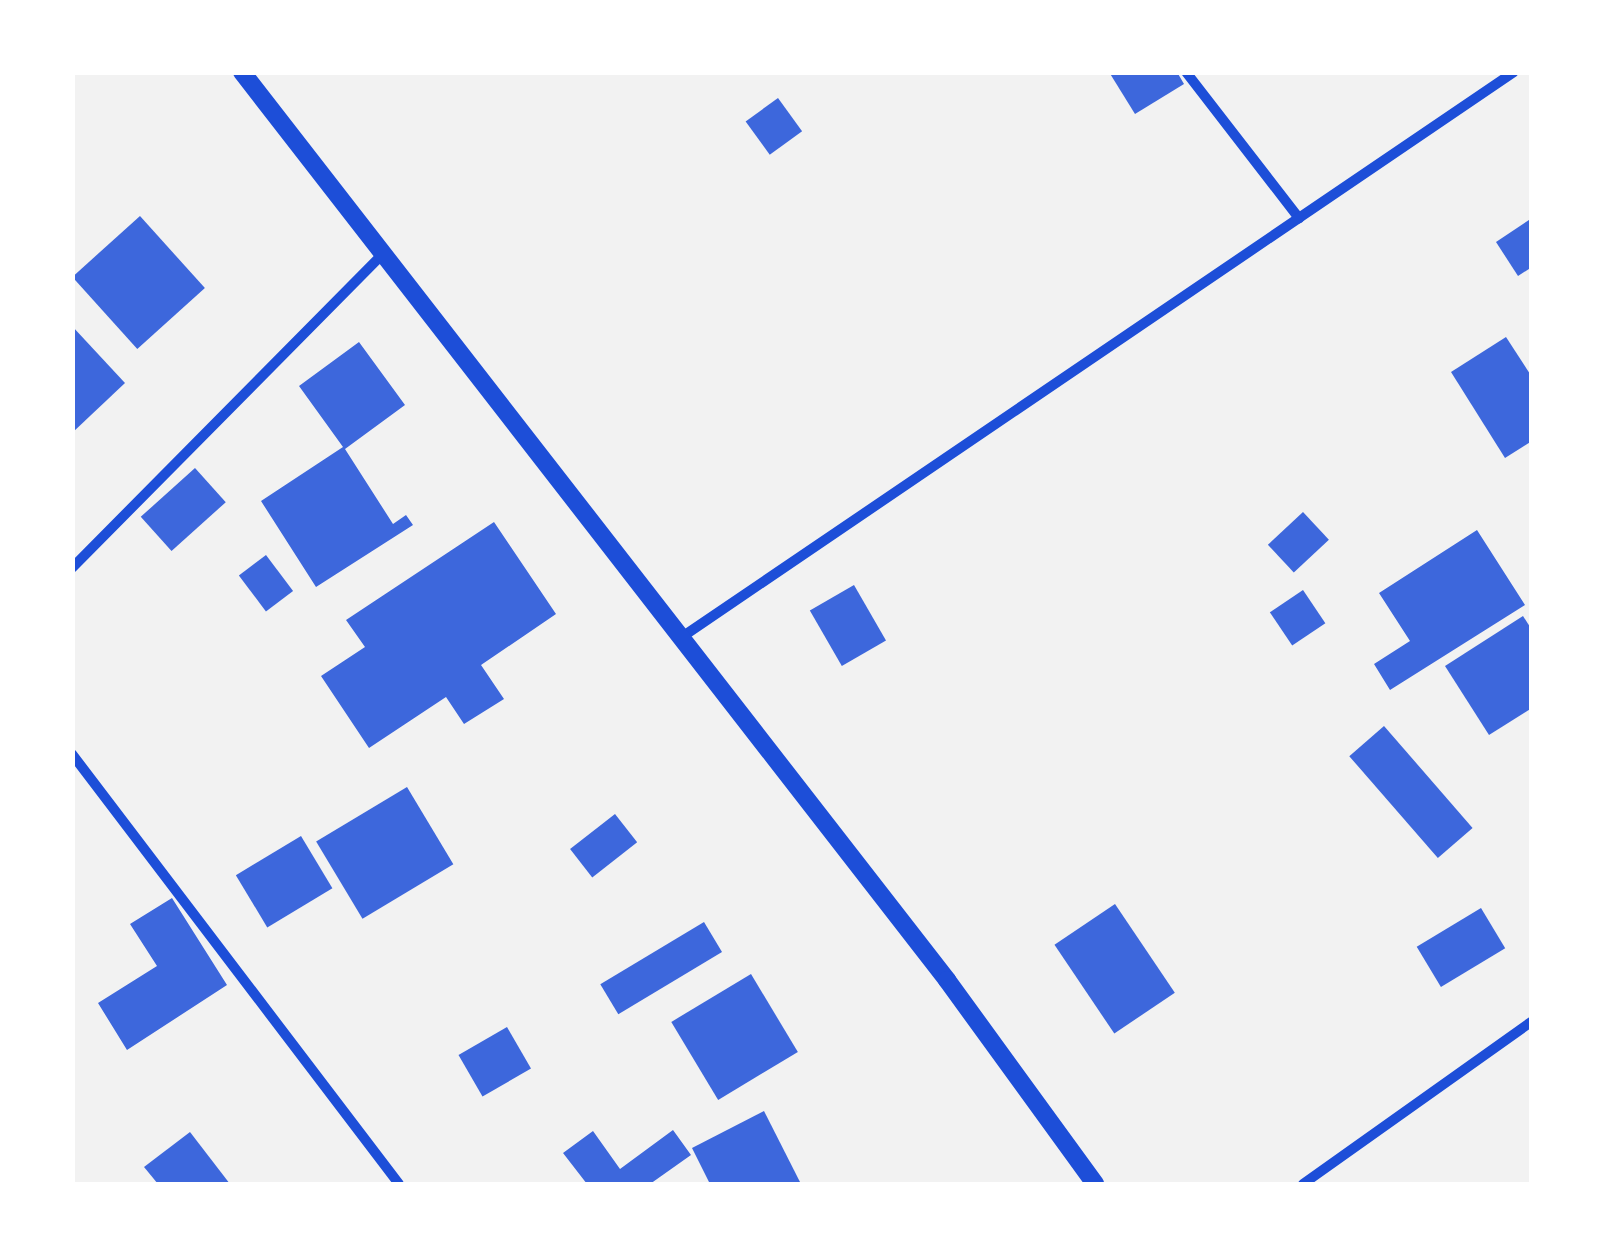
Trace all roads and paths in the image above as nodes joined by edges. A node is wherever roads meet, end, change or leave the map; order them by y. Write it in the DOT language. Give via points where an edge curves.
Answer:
graph roads {
  1 [pos="242,72"];
  2 [pos="1186,72"];
  3 [pos="1514,72"];
  4 [pos="1299,218"];
  5 [pos="382,255"];
  6 [pos="72,568"];
  7 [pos="679,640"];
  8 [pos="72,754"];
  9 [pos="1532,1021"];
  10 [pos="400,1184"];
  11 [pos="1095,1184"];
  12 [pos="1303,1184"];
  1 -- 5 [label="street"];
  2 -- 4 [label="street"];
  3 -- 4 [label="street"];
  4 -- 7 [label="street"];
  5 -- 6 [label="street"];
  5 -- 7 [label="street"];
  7 -- 11 [label="street"];
  8 -- 10 [label="street"];
  9 -- 12 [label="street"];
}
